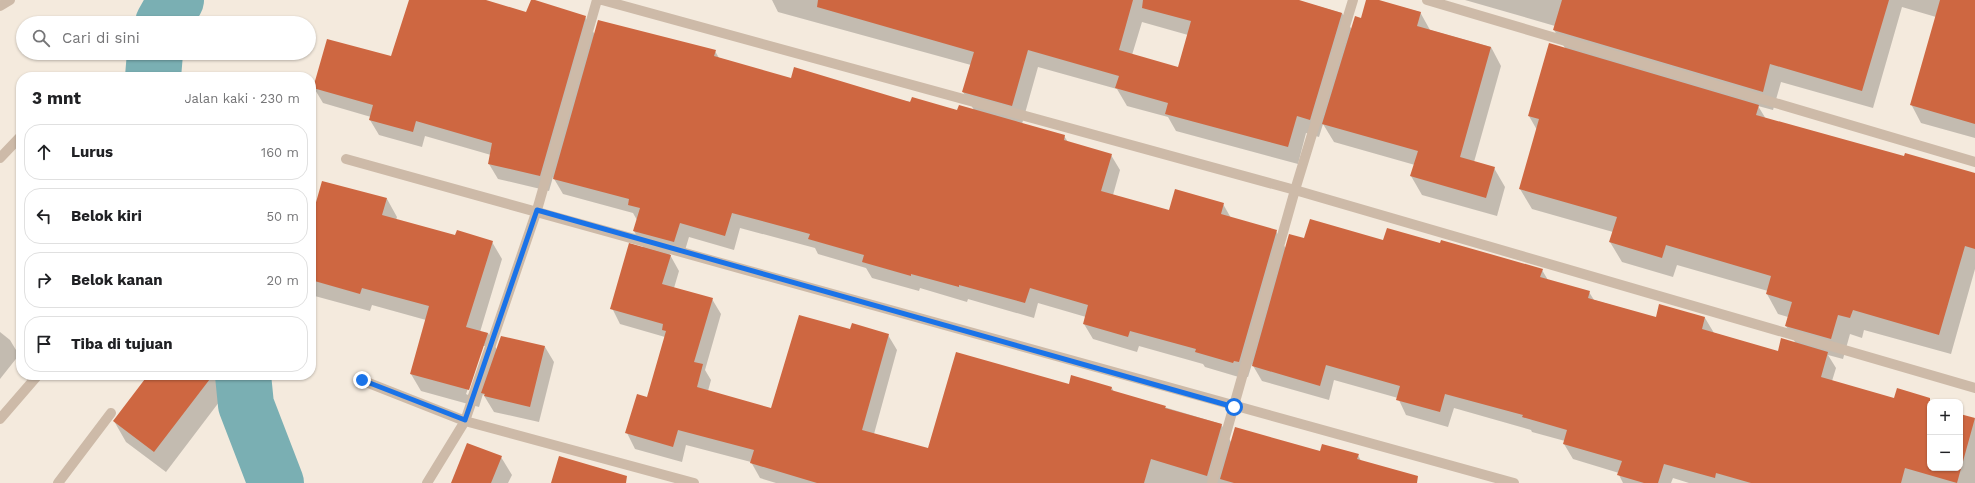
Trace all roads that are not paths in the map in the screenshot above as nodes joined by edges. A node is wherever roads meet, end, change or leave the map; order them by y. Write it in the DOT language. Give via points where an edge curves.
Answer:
graph roads {
  1 [pos="10,0"];
  2 [pos="597,0"];
  3 [pos="602,0"];
  4 [pos="1353,0"];
  5 [pos="1427,0"];
  6 [pos="0,6"];
  7 [pos="16,141"];
  8 [pos="0,158"];
  9 [pos="346,159"];
  10 [pos="1975,162"];
  11 [pos="1295,190"];
  12 [pos="537,210"];
  13 [pos="34,380"];
  14 [pos="362,380"];
  15 [pos="1975,388"];
  16 [pos="1234,407"];
  17 [pos="111,413"];
  18 [pos="0,419"];
  19 [pos="465,420"];
  20 [pos="58,483"];
  21 [pos="427,483"];
  22 [pos="694,483"];
  23 [pos="1212,483"];
  24 [pos="1514,483"];
  1 -- 6 [label="street"];
  2 -- 12 [label="street"];
  3 -- 11 [label="street"];
  4 -- 11 [label="street"];
  5 -- 10 [label="street"];
  7 -- 8 [label="street"];
  9 -- 12 [label="street"];
  11 -- 15 [label="street"];
  11 -- 16 [label="street"];
  12 -- 16 [label="street"];
  12 -- 19 [label="street"];
  13 -- 18 [label="street"];
  14 -- 19 [label="street"];
  16 -- 23 [label="street"];
  16 -- 24 [label="street"];
  17 -- 20 [label="street"];
  19 -- 21 [label="street"];
  19 -- 22 [label="street"];
}
